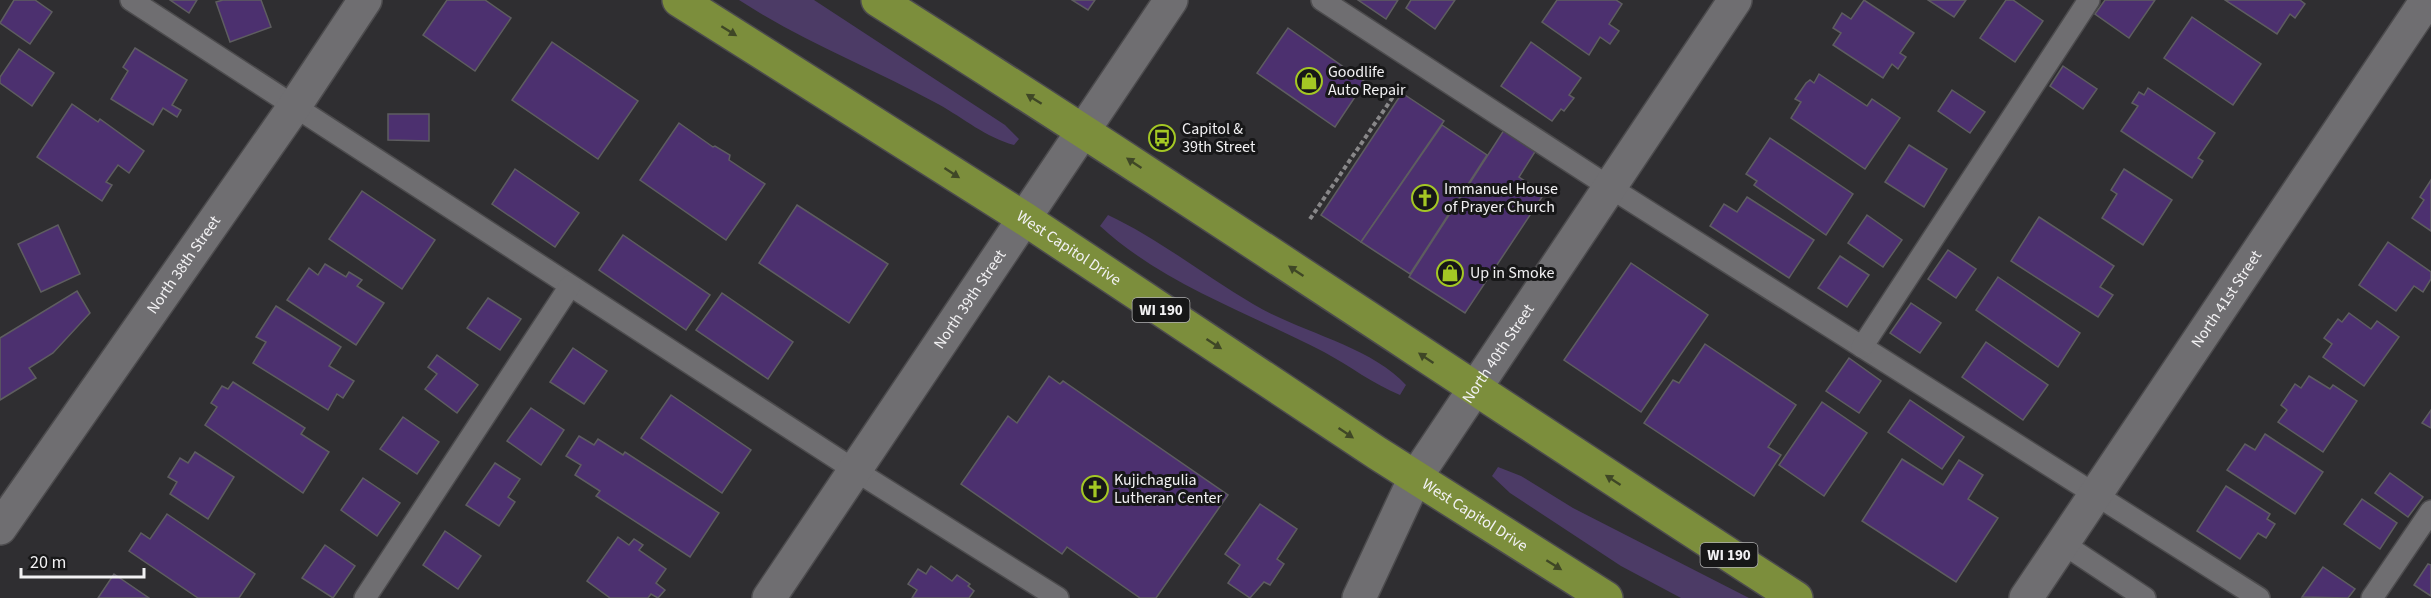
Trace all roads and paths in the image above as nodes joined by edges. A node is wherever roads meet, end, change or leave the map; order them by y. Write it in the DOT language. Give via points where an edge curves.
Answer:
graph roads {
  1 [pos="131,0"];
  2 [pos="365,0"];
  3 [pos="680,0"];
  4 [pos="878,0"];
  5 [pos="1171,0"];
  6 [pos="1322,0"];
  7 [pos="1735,0"];
  8 [pos="2089,0"];
  9 [pos="2427,0"];
  10 [pos="1417,61"];
  11 [pos="294,107"];
  12 [pos="1084,130"];
  13 [pos="1611,188"];
  14 [pos="1025,219"];
  15 [pos="1310,219"];
  16 [pos="570,286"];
  17 [pos="1862,347"];
  18 [pos="1475,390"];
  19 [pos="856,471"];
  20 [pos="1415,478"];
  21 [pos="2094,493"];
  22 [pos="2431,511"];
  23 [pos="0,528"];
  24 [pos="2062,543"];
  25 [pos="365,598"];
  26 [pos="769,598"];
  27 [pos="1058,598"];
  28 [pos="1359,598"];
  29 [pos="1606,598"];
  30 [pos="1796,598"];
  31 [pos="2026,598"];
  32 [pos="2145,598"];
  33 [pos="2259,598"];
  34 [pos="2372,598"];
  1 -- 11 [label="lane"];
  2 -- 11 [label="street, North 38th Street"];
  3 -- 14 [label="main road, West Capitol Drive / WI 190, one-way"];
  12 -- 4 [label="main road, WI 190, one-way"];
  5 -- 12 [label="street, North 39th Street"];
  6 -- 10 [label="lane"];
  7 -- 13 [label="street, North 40th Street"];
  8 -- 17 [label="lane"];
  9 -- 21 [label="street, North 41st Street"];
  10 -- 13 [label="lane"];
  10 -- 15 [label="path"];
  11 -- 16 [label="lane"];
  11 -- 23 [label="street, North 38th Street"];
  12 -- 14 [label="street, North 39th Street"];
  18 -- 12 [label="main road, WI 190, one-way"];
  13 -- 17 [label="lane"];
  13 -- 18 [label="street, North 40th Street"];
  14 -- 19 [label="street, North 39th Street"];
  14 -- 20 [label="main road, West Capitol Drive / WI 190, one-way"];
  16 -- 19 [label="lane"];
  16 -- 25 [label="lane"];
  17 -- 21 [label="lane"];
  18 -- 20 [label="street, North 40th Street"];
  30 -- 18 [label="main road, WI 190, one-way"];
  19 -- 26 [label="street, North 39th Street"];
  19 -- 27 [label="lane"];
  20 -- 28 [label="street, North 40th Street"];
  20 -- 29 [label="main road, West Capitol Drive / WI 190, one-way"];
  21 -- 24 [label="street, North 41st Street"];
  21 -- 33 [label="lane"];
  22 -- 34 [label="lane"];
  24 -- 31 [label="street, North 41st Street"];
  24 -- 32 [label="lane"];
}
